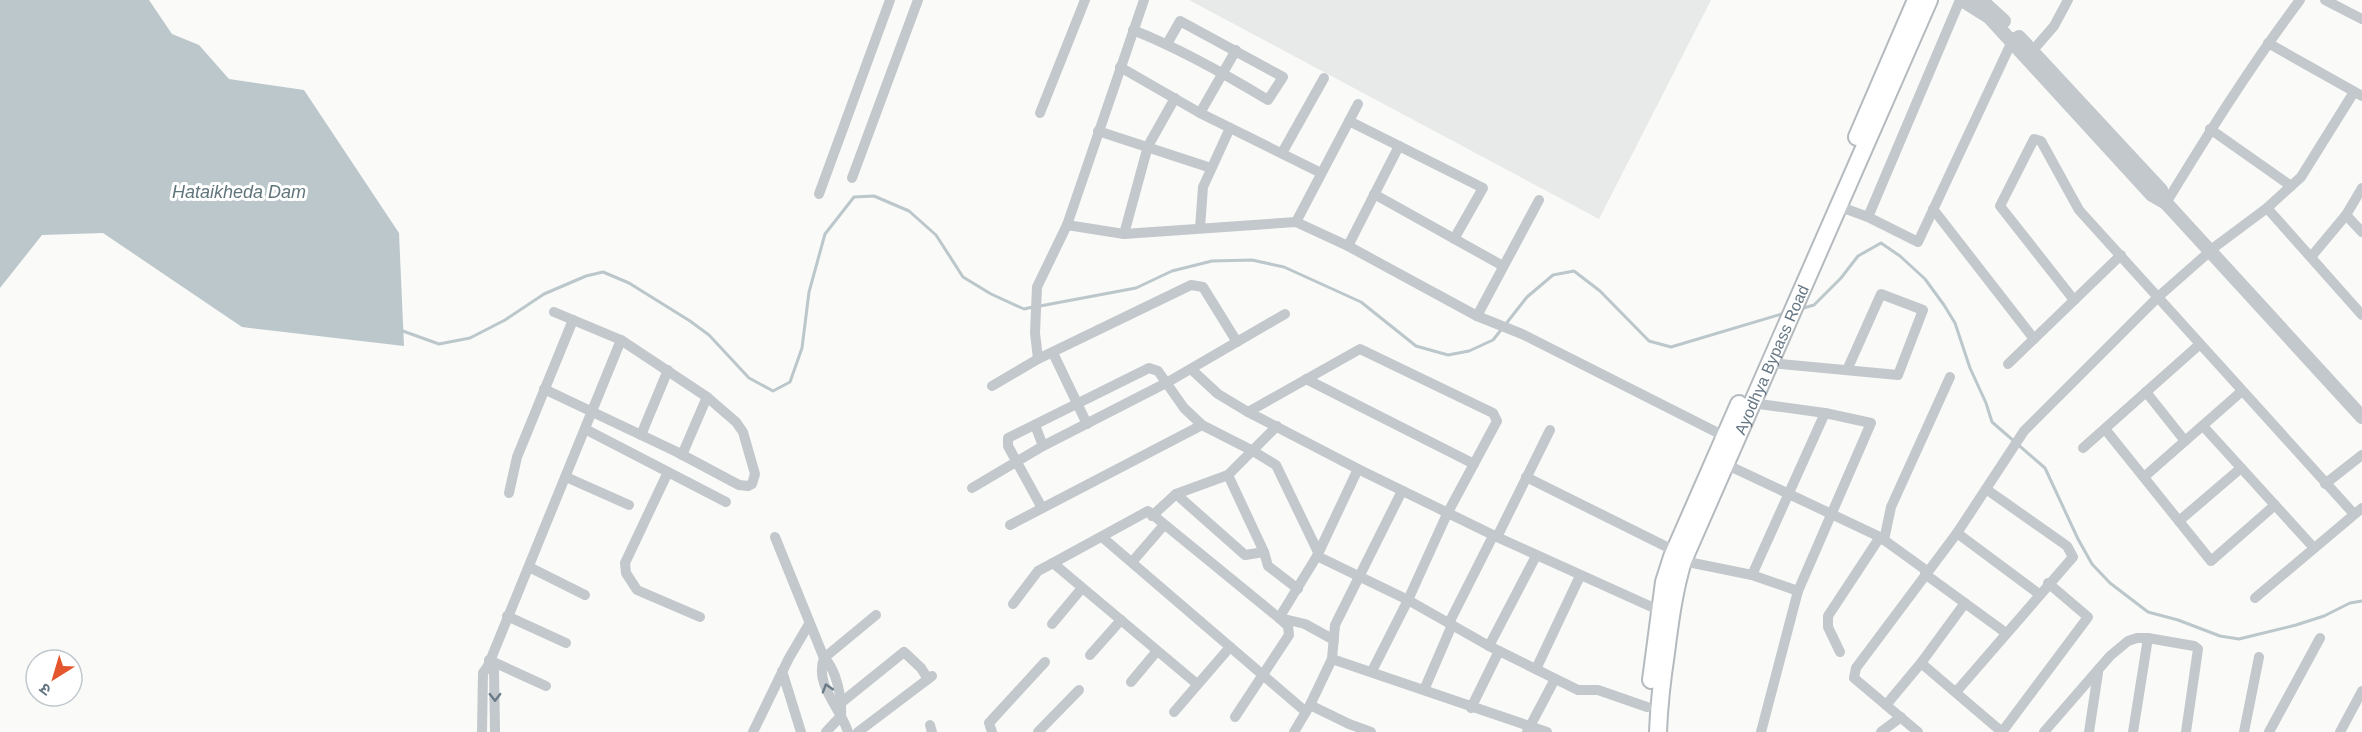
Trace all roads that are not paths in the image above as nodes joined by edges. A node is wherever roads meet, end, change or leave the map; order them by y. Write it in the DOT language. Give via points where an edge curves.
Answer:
graph roads {
  1 [pos="890,0"];
  2 [pos="918,0"];
  3 [pos="1085,0"];
  4 [pos="1144,0"];
  5 [pos="1916,0"];
  6 [pos="1929,0"];
  7 [pos="1961,0"];
  8 [pos="1981,0"];
  9 [pos="2068,0"];
  10 [pos="2300,0"];
  11 [pos="2325,0"];
  12 [pos="2362,19"];
  13 [pos="1134,30"];
  14 [pos="2014,38"];
  15 [pos="2268,43"];
  16 [pos="1167,44"];
  17 [pos="1236,50"];
  18 [pos="2029,55"];
  19 [pos="1120,67"];
  20 [pos="1224,73"];
  21 [pos="1324,78"];
  22 [pos="2358,94"];
  23 [pos="1175,98"];
  24 [pos="1358,104"];
  25 [pos="1040,113"];
  26 [pos="1200,113"];
  27 [pos="1349,121"];
  28 [pos="1230,128"];
  29 [pos="2210,129"];
  30 [pos="1098,131"];
  31 [pos="1148,146"];
  32 [pos="1399,146"];
  33 [pos="1282,153"];
  34 [pos="1211,168"];
  35 [pos="1321,173"];
  36 [pos="852,178"];
  37 [pos="2291,186"];
  38 [pos="2362,188"];
  39 [pos="819,194"];
  40 [pos="1374,194"];
  41 [pos="1539,200"];
  42 [pos="2166,203"];
  43 [pos="1838,206"];
  44 [pos="2267,208"];
  45 [pos="1933,209"];
  46 [pos="2346,215"];
  47 [pos="1868,218"];
  48 [pos="1296,222"];
  49 [pos="1067,225"];
  50 [pos="1200,228"];
  51 [pos="2362,232"];
  52 [pos="1124,234"];
  53 [pos="1454,239"];
  54 [pos="1348,246"];
  55 [pos="2210,252"];
  56 [pos="2121,255"];
  57 [pos="2311,257"];
  58 [pos="1503,266"];
  59 [pos="1797,284"];
  60 [pos="2158,297"];
  61 [pos="2074,300"];
  62 [pos="554,312"];
  63 [pos="1285,314"];
  64 [pos="2362,315"];
  65 [pos="1477,316"];
  66 [pos="573,320"];
  67 [pos="2034,339"];
  68 [pos="621,340"];
  69 [pos="1773,341"];
  70 [pos="1237,342"];
  71 [pos="2200,344"];
  72 [pos="1053,353"];
  73 [pos="1038,359"];
  74 [pos="1770,363"];
  75 [pos="2008,364"];
  76 [pos="1191,369"];
  77 [pos="668,370"];
  78 [pos="1847,370"];
  79 [pos="1950,377"];
  80 [pos="1306,379"];
  81 [pos="1168,382"];
  82 [pos="992,386"];
  83 [pos="544,389"];
  84 [pos="2242,391"];
  85 [pos="2146,392"];
  86 [pos="707,397"];
  87 [pos="1078,403"];
  88 [pos="1752,403"];
  89 [pos="592,411"];
  90 [pos="1248,412"];
  91 [pos="1825,413"];
  92 [pos="2362,417"];
  93 [pos="1087,424"];
  94 [pos="1035,425"];
  95 [pos="1202,425"];
  96 [pos="1276,426"];
  97 [pos="2202,426"];
  98 [pos="585,429"];
  99 [pos="2105,429"];
  100 [pos="1550,430"];
  101 [pos="642,435"];
  102 [pos="1730,439"];
  103 [pos="2185,441"];
  104 [pos="1043,446"];
  105 [pos="2083,448"];
  106 [pos="1253,451"];
  107 [pos="682,455"];
  108 [pos="2362,455"];
  109 [pos="1017,461"];
  110 [pos="1720,462"];
  111 [pos="1474,464"];
  112 [pos="2241,468"];
  113 [pos="1358,469"];
  114 [pos="668,471"];
  115 [pos="1228,475"];
  116 [pos="566,477"];
  117 [pos="1526,477"];
  118 [pos="2144,477"];
  119 [pos="2325,484"];
  120 [pos="972,488"];
  121 [pos="1986,489"];
  122 [pos="1402,491"];
  123 [pos="509,493"];
  124 [pos="1176,494"];
  125 [pos="1788,494"];
  126 [pos="726,502"];
  127 [pos="629,505"];
  128 [pos="2275,505"];
  129 [pos="1042,508"];
  130 [pos="2358,511"];
  131 [pos="1832,513"];
  132 [pos="1447,514"];
  133 [pos="1152,516"];
  134 [pos="2179,520"];
  135 [pos="1010,525"];
  136 [pos="1164,525"];
  137 [pos="1957,533"];
  138 [pos="1495,536"];
  139 [pos="775,537"];
  140 [pos="1102,537"];
  141 [pos="1882,538"];
  142 [pos="2314,548"];
  143 [pos="1263,552"];
  144 [pos="1318,554"];
  145 [pos="1536,556"];
  146 [pos="1679,556"];
  147 [pos="1132,562"];
  148 [pos="1053,563"];
  149 [pos="529,567"];
  150 [pos="1926,572"];
  151 [pos="1752,575"];
  152 [pos="1580,576"];
  153 [pos="1360,578"];
  154 [pos="2048,583"];
  155 [pos="1083,588"];
  156 [pos="1298,588"];
  157 [pos="1798,591"];
  158 [pos="2039,594"];
  159 [pos="585,595"];
  160 [pos="2255,598"];
  161 [pos="1408,600"];
  162 [pos="1965,603"];
  163 [pos="1013,604"];
  164 [pos="1665,613"];
  165 [pos="876,615"];
  166 [pos="507,616"];
  167 [pos="700,617"];
  168 [pos="1284,619"];
  169 [pos="1120,620"];
  170 [pos="809,624"];
  171 [pos="1052,624"];
  172 [pos="1450,624"];
  173 [pos="2006,633"];
  174 [pos="2148,638"];
  175 [pos="2320,638"];
  176 [pos="1334,640"];
  177 [pos="566,643"];
  178 [pos="1230,647"];
  179 [pos="1494,649"];
  180 [pos="1157,651"];
  181 [pos="1840,652"];
  182 [pos="1090,655"];
  183 [pos="2259,657"];
  184 [pos="824,658"];
  185 [pos="1332,659"];
  186 [pos="488,663"];
  187 [pos="1045,663"];
  188 [pos="1921,663"];
  189 [pos="1536,669"];
  190 [pos="782,671"];
  191 [pos="1372,671"];
  192 [pos="2098,672"];
  193 [pos="1262,674"];
  194 [pos="1555,679"];
  195 [pos="1131,682"];
  196 [pos="1197,684"];
  197 [pos="546,686"];
  198 [pos="1079,690"];
  199 [pos="1424,690"];
  200 [pos="2362,691"];
  201 [pos="1956,692"];
  202 [pos="842,702"];
  203 [pos="2359,704"];
  204 [pos="1886,705"];
  205 [pos="1647,707"];
  206 [pos="1471,708"];
  207 [pos="1308,709"];
  208 [pos="1174,711"];
  209 [pos="841,716"];
  210 [pos="482,717"];
  211 [pos="1235,717"];
  212 [pos="1901,717"];
  213 [pos="495,718"];
  214 [pos="797,720"];
  215 [pos="1346,728"];
  216 [pos="1528,729"];
  217 [pos="990,731"];
  218 [pos="482,732"];
  219 [pos="495,732"];
  220 [pos="753,732"];
  221 [pos="791,732"];
  222 [pos="801,732"];
  223 [pos="825,732"];
  224 [pos="848,732"];
  225 [pos="858,732"];
  226 [pos="1038,732"];
  227 [pos="1294,732"];
  228 [pos="1371,732"];
  229 [pos="1547,732"];
  230 [pos="1646,732"];
  231 [pos="1658,732"];
  232 [pos="1761,732"];
  233 [pos="1881,732"];
  234 [pos="1918,732"];
  235 [pos="2002,732"];
  236 [pos="2044,732"];
  237 [pos="2089,732"];
  238 [pos="2133,732"];
  239 [pos="2186,732"];
  240 [pos="2244,732"];
  241 [pos="2269,732"];
  242 [pos="2340,732"];
  1 -- 39 [label="street"];
  2 -- 36 [label="street"];
  3 -- 25 [label="street"];
  4 -- 13 [label="street"];
  5 -- 59 [label="main road, Ayodhya Bypass Road"];
  6 -- 43 [label="main road, Ayodhya Bypass Road"];
  7 -- 14 [label="street"];
  7 -- 47 [label="street"];
  8 -- 14 [label="street"];
  9 -- 18 [label="street" via="2054,26"];
  10 -- 15 [label="street"];
  11 -- 12 [label="street"];
  13 -- 16 [label="street"];
  13 -- 19 [label="street"];
  14 -- 18 [label="street"];
  14 -- 45 [label="street"];
  15 -- 22 [label="street"];
  15 -- 29 [label="street"];
  16 -- 17 [label="street" via="1180,21"];
  16 -- 20 [label="street"];
  17 -- 20 [label="street"];
  17 -- 20 [label="street" via="1283,77 1268,100"];
  18 -- 42 [label="street" via="2152,195"];
  19 -- 23 [label="street"];
  19 -- 30 [label="street"];
  20 -- 26 [label="street"];
  21 -- 33 [label="street"];
  22 -- 37 [label="street"];
  23 -- 26 [label="street"];
  23 -- 31 [label="street"];
  24 -- 27 [label="street"];
  26 -- 28 [label="street"];
  27 -- 32 [label="street"];
  27 -- 35 [label="street"];
  28 -- 33 [label="street"];
  28 -- 34 [label="street"];
  29 -- 37 [label="street"];
  29 -- 42 [label="street"];
  30 -- 31 [label="street"];
  30 -- 49 [label="street"];
  31 -- 34 [label="street"];
  31 -- 52 [label="street"];
  32 -- 40 [label="street"];
  32 -- 53 [label="street" via="1483,188"];
  33 -- 35 [label="street"];
  34 -- 50 [label="street" via="1203,187"];
  35 -- 48 [label="street"];
  37 -- 44 [label="street"];
  38 -- 46 [label="street"];
  40 -- 53 [label="street"];
  40 -- 54 [label="street"];
  41 -- 58 [label="street"];
  42 -- 55 [label="street"];
  43 -- 47 [label="street"];
  43 -- 59 [label="main road, Ayodhya Bypass Road"];
  44 -- 55 [label="street"];
  44 -- 57 [label="street"];
  45 -- 47 [label="street" via="1918,242"];
  45 -- 67 [label="street"];
  46 -- 51 [label="street"];
  46 -- 57 [label="street"];
  48 -- 50 [label="street"];
  48 -- 54 [label="street"];
  49 -- 52 [label="street"];
  49 -- 73 [label="street" via="1037,287"];
  50 -- 52 [label="street"];
  53 -- 58 [label="street"];
  54 -- 65 [label="street"];
  55 -- 60 [label="street"];
  55 -- 92 [label="street"];
  56 -- 60 [label="street"];
  56 -- 61 [label="street"];
  56 -- 61 [label="street" via="2079,210 2041,141 2034,139 2000,206"];
  57 -- 64 [label="street"];
  58 -- 65 [label="street"];
  59 -- 69 [label="main road, Ayodhya Bypass Road"];
  60 -- 71 [label="street"];
  60 -- 121 [label="street" via="2024,431"];
  61 -- 67 [label="street"];
  62 -- 66 [label="street"];
  63 -- 70 [label="street"];
  65 -- 102 [label="street" via="1522,334"];
  66 -- 68 [label="street"];
  66 -- 83 [label="street"];
  67 -- 75 [label="street"];
  68 -- 77 [label="street"];
  68 -- 89 [label="street"];
  69 -- 74 [label="main road, Ayodhya Bypass Road"];
  69 -- 102 [label="main road, Ayodhya Bypass Road"];
  70 -- 72 [label="street" via="1203,287 1191,285"];
  70 -- 76 [label="street"];
  71 -- 84 [label="street"];
  71 -- 85 [label="street"];
  72 -- 73 [label="street"];
  72 -- 87 [label="street"];
  73 -- 82 [label="street"];
  74 -- 78 [label="street"];
  74 -- 88 [label="main road, Ayodhya Bypass Road"];
  76 -- 81 [label="street"];
  76 -- 90 [label="street" via="1218,394"];
  77 -- 86 [label="street"];
  77 -- 101 [label="street"];
  78 -- 78 [label="street" via="1898,375 1923,310 1881,294"];
  79 -- 141 [label="street" via="1891,507"];
  80 -- 90 [label="street"];
  80 -- 111 [label="street"];
  80 -- 111 [label="street" via="1360,349 1493,413 1497,421"];
  81 -- 87 [label="street" via="1158,370 1149,368"];
  81 -- 93 [label="street"];
  81 -- 95 [label="street" via="1184,408"];
  83 -- 89 [label="street"];
  83 -- 123 [label="street" via="516,457"];
  84 -- 97 [label="street"];
  84 -- 119 [label="street"];
  85 -- 99 [label="street"];
  85 -- 103 [label="street"];
  86 -- 107 [label="street"];
  86 -- 107 [label="street" via="743,432 755,480 748,486 739,485"];
  87 -- 93 [label="street"];
  87 -- 94 [label="street"];
  88 -- 91 [label="street"];
  88 -- 102 [label="main road, Ayodhya Bypass Road"];
  89 -- 98 [label="street"];
  89 -- 101 [label="street"];
  90 -- 96 [label="street"];
  91 -- 125 [label="street"];
  91 -- 131 [label="street" via="1871,423"];
  93 -- 104 [label="street"];
  94 -- 104 [label="street"];
  94 -- 109 [label="street" via="1008,438"];
  95 -- 106 [label="street"];
  95 -- 129 [label="street"];
  96 -- 106 [label="street"];
  96 -- 113 [label="street"];
  97 -- 103 [label="street"];
  97 -- 112 [label="street"];
  98 -- 114 [label="street"];
  98 -- 116 [label="street"];
  99 -- 105 [label="street"];
  99 -- 118 [label="street"];
  100 -- 117 [label="street"];
  101 -- 107 [label="street"];
  102 -- 110 [label="main road, Ayodhya Bypass Road"];
  103 -- 118 [label="street"];
  104 -- 109 [label="street"];
  106 -- 115 [label="street"];
  106 -- 144 [label="street" via="1276,465"];
  108 -- 119 [label="street"];
  109 -- 120 [label="street"];
  109 -- 129 [label="street"];
  110 -- 125 [label="street"];
  110 -- 146 [label="main road, Ayodhya Bypass Road"];
  111 -- 132 [label="street"];
  112 -- 128 [label="street"];
  112 -- 134 [label="street"];
  113 -- 122 [label="street"];
  113 -- 144 [label="street"];
  114 -- 126 [label="street"];
  114 -- 167 [label="street" via="626,563 626,573 637,590"];
  115 -- 124 [label="street"];
  115 -- 143 [label="street"];
  116 -- 127 [label="street"];
  116 -- 149 [label="street"];
  117 -- 138 [label="street"];
  117 -- 146 [label="street"];
  118 -- 134 [label="street"];
  119 -- 130 [label="street"];
  121 -- 137 [label="street"];
  121 -- 154 [label="street" via="2067,546 2073,557"];
  122 -- 132 [label="street"];
  122 -- 153 [label="street"];
  124 -- 133 [label="street"];
  124 -- 143 [label="street" via="1245,555"];
  125 -- 131 [label="street"];
  125 -- 151 [label="street"];
  128 -- 134 [label="street" via="2211,561"];
  128 -- 142 [label="street"];
  129 -- 135 [label="street"];
  130 -- 142 [label="street"];
  131 -- 141 [label="street"];
  131 -- 157 [label="street"];
  132 -- 138 [label="street"];
  132 -- 161 [label="street"];
  133 -- 136 [label="street"];
  133 -- 140 [label="street" via="1148,511"];
  136 -- 147 [label="street"];
  136 -- 168 [label="street"];
  137 -- 150 [label="street"];
  137 -- 158 [label="street"];
  138 -- 145 [label="street"];
  138 -- 172 [label="street"];
  139 -- 170 [label="street"];
  140 -- 147 [label="street"];
  140 -- 148 [label="street"];
  141 -- 150 [label="street"];
  141 -- 181 [label="street" via="1828,616 1831,635"];
  142 -- 160 [label="street"];
  143 -- 156 [label="street" via="1268,566"];
  144 -- 153 [label="street"];
  144 -- 156 [label="street"];
  145 -- 152 [label="street"];
  145 -- 179 [label="street"];
  146 -- 151 [label="street"];
  146 -- 164 [label="main road, Ayodhya Bypass Road" via="1664,582"];
  147 -- 178 [label="street"];
  148 -- 155 [label="street"];
  148 -- 163 [label="street" via="1038,571"];
  149 -- 159 [label="street"];
  149 -- 166 [label="street"];
  150 -- 162 [label="street"];
  150 -- 204 [label="street" via="1856,668 1854,678"];
  151 -- 157 [label="street"];
  152 -- 164 [label="street"];
  152 -- 189 [label="street"];
  153 -- 161 [label="street"];
  153 -- 176 [label="street" via="1335,625"];
  154 -- 158 [label="street"];
  154 -- 235 [label="street" via="2088,617"];
  155 -- 169 [label="street"];
  155 -- 171 [label="street"];
  156 -- 168 [label="street"];
  157 -- 232 [label="street"];
  158 -- 173 [label="street"];
  161 -- 172 [label="street"];
  161 -- 191 [label="street"];
  162 -- 173 [label="street"];
  162 -- 188 [label="street"];
  164 -- 205 [label="main road, Ayodhya Bypass Road"];
  164 -- 231 [label="main road, Ayodhya Bypass Road"];
  165 -- 184 [label="street"];
  166 -- 177 [label="street"];
  166 -- 186 [label="street"];
  168 -- 176 [label="street" via="1305,624"];
  168 -- 193 [label="street" via="1288,635"];
  169 -- 180 [label="street"];
  169 -- 182 [label="street"];
  170 -- 184 [label="street"];
  170 -- 190 [label="street"];
  172 -- 179 [label="street"];
  172 -- 199 [label="street"];
  173 -- 201 [label="street"];
  174 -- 192 [label="street" via="2137,638 2120,646"];
  174 -- 238 [label="street"];
  174 -- 239 [label="street" via="2198,649"];
  175 -- 241 [label="street"];
  176 -- 185 [label="street"];
  178 -- 193 [label="street"];
  178 -- 196 [label="street"];
  179 -- 189 [label="street"];
  179 -- 206 [label="street"];
  180 -- 195 [label="street"];
  180 -- 196 [label="street"];
  183 -- 240 [label="street"];
  184 -- 202 [label="street" via="830,663"];
  209 -- 184 [label="street, one-way" via="831,701 820,668"];
  185 -- 191 [label="street"];
  185 -- 207 [label="street"];
  186 -- 197 [label="street"];
  186 -- 210 [label="street" via="483,673"];
  186 -- 213 [label="street, one-way" via="495,671"];
  187 -- 217 [label="street" via="989,723"];
  188 -- 201 [label="street"];
  188 -- 204 [label="street"];
  189 -- 194 [label="street"];
  190 -- 214 [label="street"];
  190 -- 220 [label="street"];
  191 -- 199 [label="street"];
  192 -- 236 [label="street"];
  192 -- 237 [label="street"];
  193 -- 207 [label="street"];
  193 -- 211 [label="street"];
  194 -- 205 [label="street" via="1578,690 1598,690"];
  194 -- 216 [label="street"];
  196 -- 208 [label="street"];
  198 -- 226 [label="street"];
  199 -- 206 [label="street"];
  200 -- 203 [label="street"];
  201 -- 235 [label="street"];
  202 -- 209 [label="street"];
  202 -- 225 [label="street" via="904,652 930,677"];
  203 -- 242 [label="street"];
  204 -- 212 [label="street"];
  205 -- 230 [label="main road, Ayodhya Bypass Road"];
  206 -- 216 [label="street"];
  207 -- 215 [label="street"];
  207 -- 227 [label="street"];
  209 -- 223 [label="street"];
  209 -- 224 [label="street"];
  210 -- 213 [label="street"];
  210 -- 218 [label="street"];
  212 -- 233 [label="street"];
  212 -- 234 [label="street"];
  213 -- 219 [label="street"];
  214 -- 221 [label="street"];
  214 -- 222 [label="street"];
  215 -- 228 [label="street"];
  216 -- 229 [label="street"];
}
